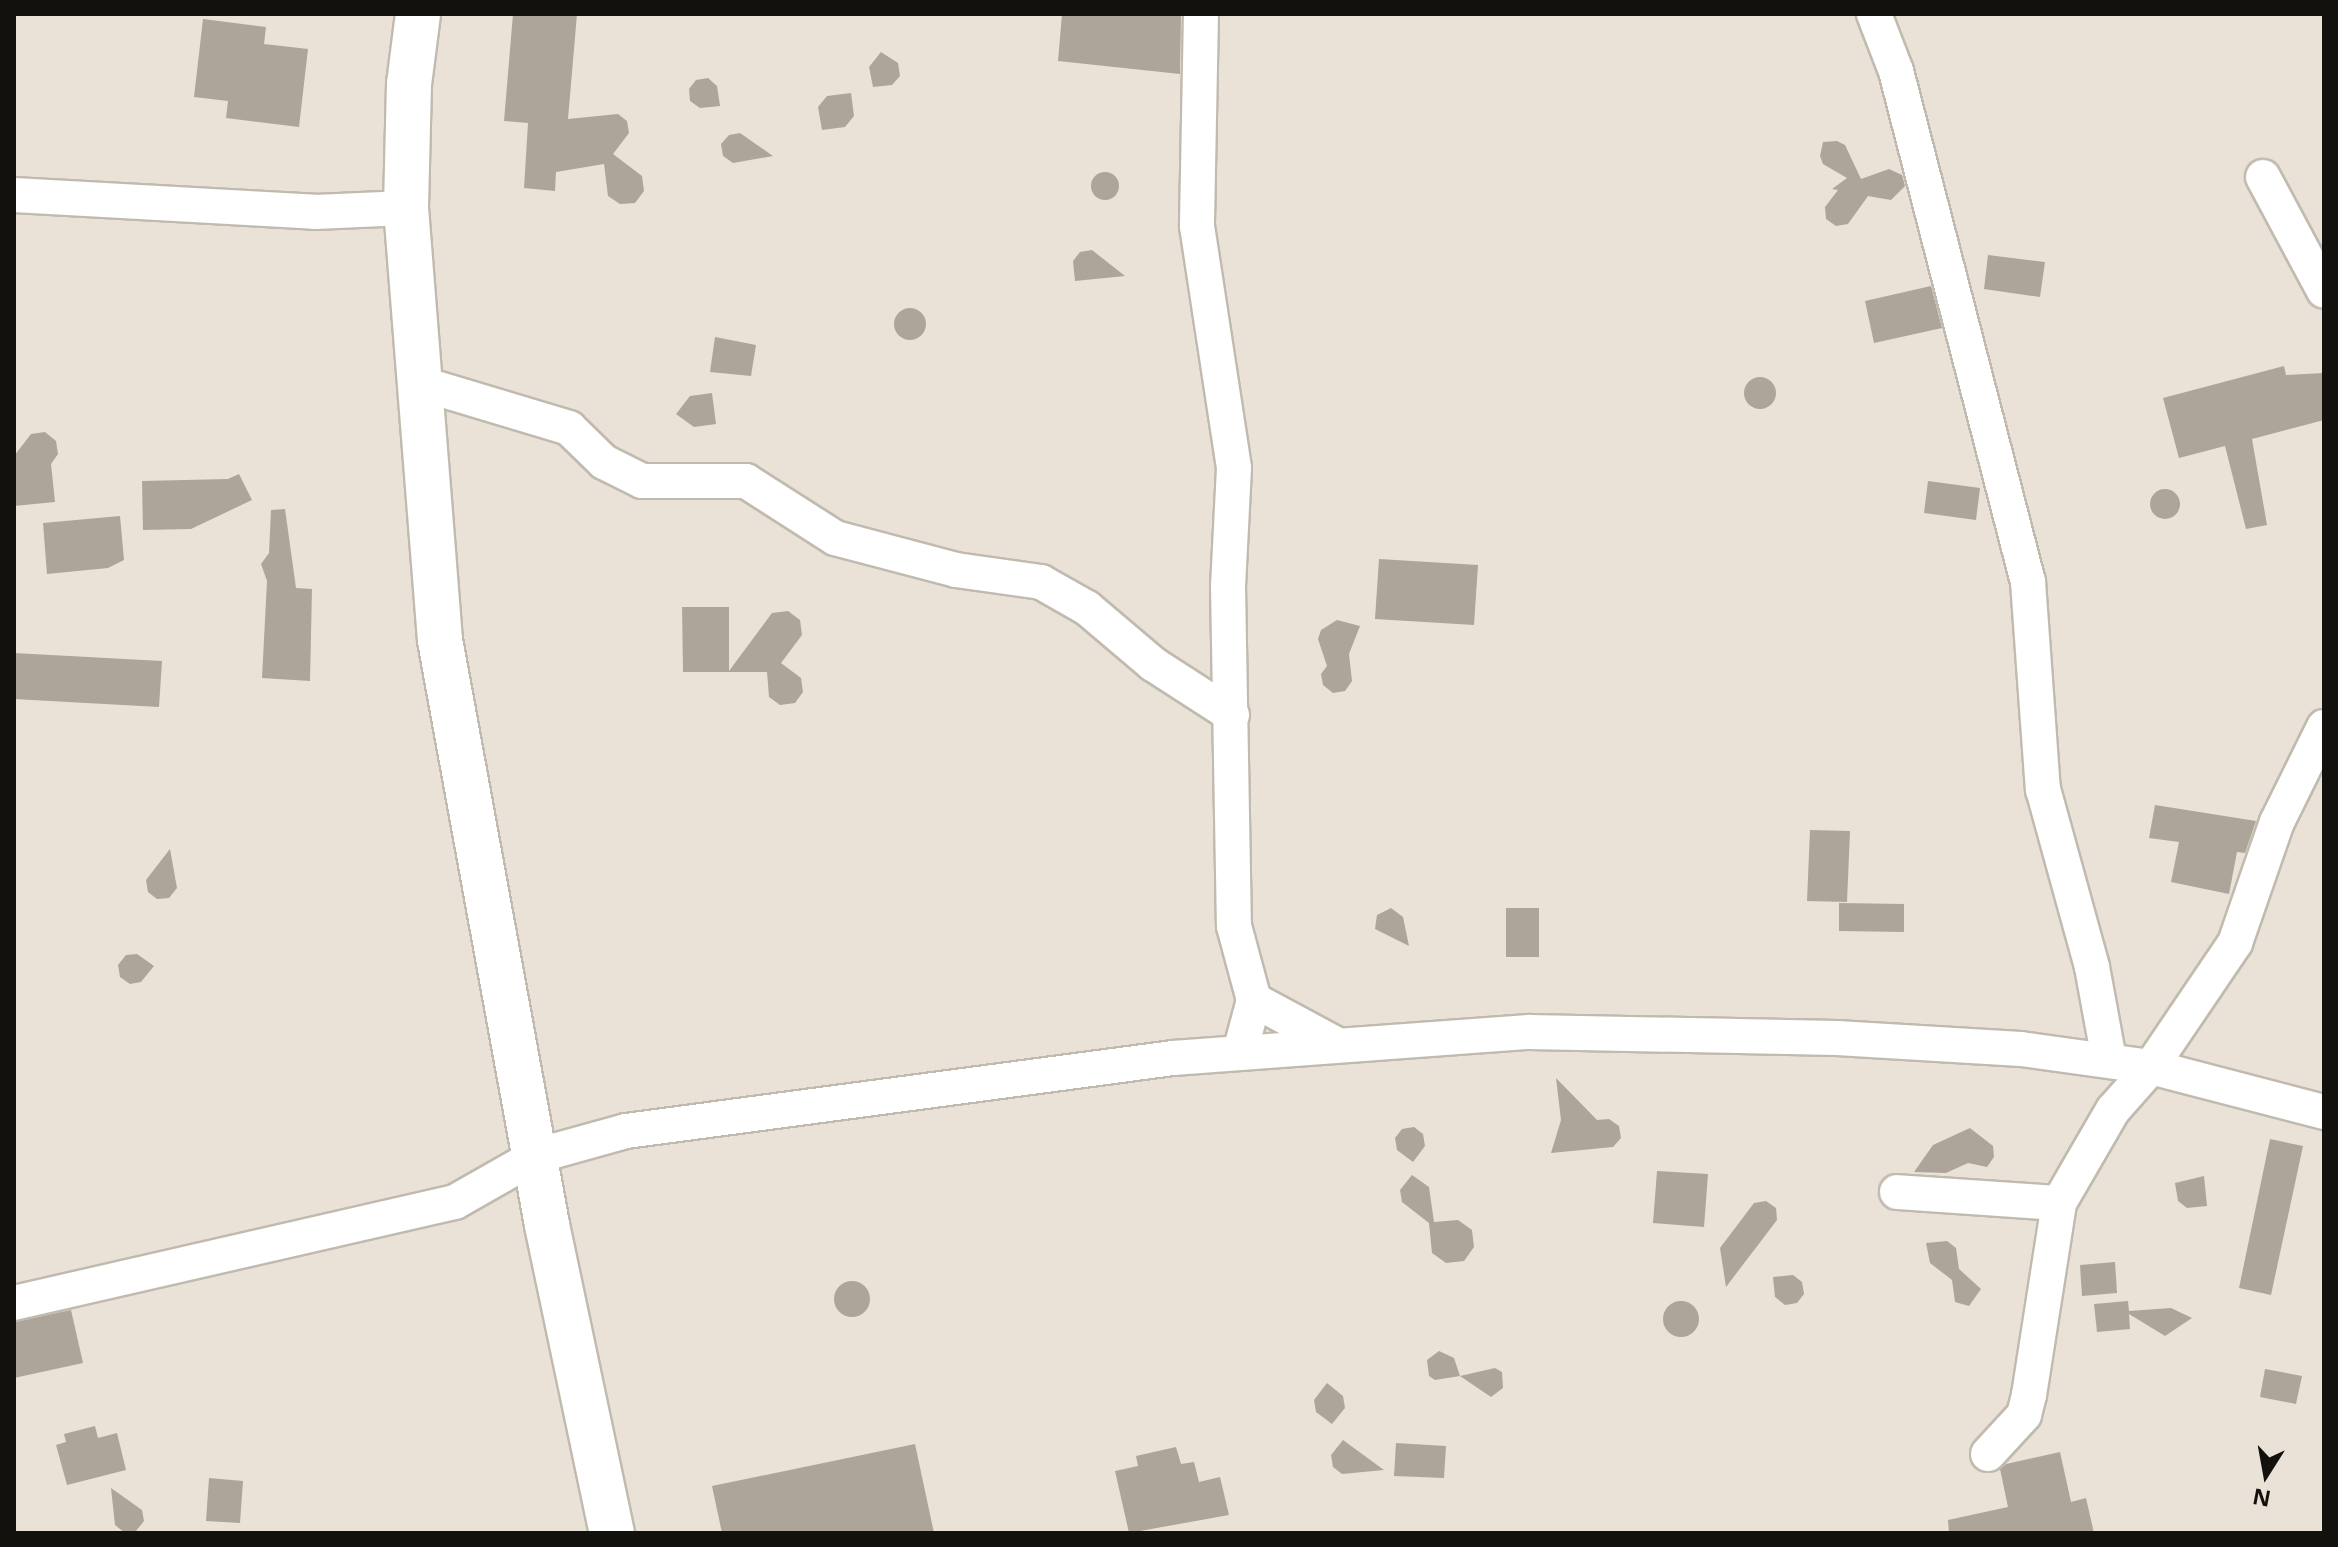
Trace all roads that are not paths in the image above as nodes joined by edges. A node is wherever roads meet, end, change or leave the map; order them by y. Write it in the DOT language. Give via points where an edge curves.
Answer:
graph roads {
  1 [pos="418,14"];
  2 [pos="1201,14"];
  3 [pos="1874,14"];
  4 [pos="2263,177"];
  5 [pos="14,195"];
  6 [pos="406,208"];
  7 [pos="2324,291"];
  8 [pos="416,382"];
  9 [pos="1232,715"];
  10 [pos="2324,727"];
  11 [pos="1254,1000"];
  12 [pos="1334,1043"];
  13 [pos="1240,1052"];
  14 [pos="2101,1058"];
  15 [pos="2151,1067"];
  16 [pos="2113,1110"];
  17 [pos="2324,1112"];
  18 [pos="536,1156"];
  19 [pos="1897,1192"];
  20 [pos="2059,1203"];
  21 [pos="14,1303"];
  22 [pos="1988,1454"];
  23 [pos="612,1533"];
  1 -- 6 [label="street" via="409,84"];
  2 -- 9 [label="street" via="1197,226 1234,468 1228,586"];
  3 -- 14 [label="street" via="1900,87 2028,582 2043,789 2092,967"];
  4 -- 7 [label="street"];
  5 -- 6 [label="street" via="315,212"];
  6 -- 8 [label="street"];
  8 -- 9 [label="street" via="569,428 604,462 642,481 746,481 835,538 956,570 1041,582 1087,608 1153,664"];
  8 -- 18 [label="street" via="440,640"];
  9 -- 11 [label="street" via="1234,926"];
  10 -- 15 [label="street" via="2277,822 2235,943"];
  11 -- 12 [label="street"];
  11 -- 13 [label="street"];
  12 -- 13 [label="street"];
  12 -- 14 [label="street" via="1449,1034 1659,1034 1837,1038"];
  13 -- 18 [label="street" via="725,1114 626,1131"];
  14 -- 15 [label="street"];
  14 -- 16 [label="street"];
  15 -- 16 [label="street"];
  15 -- 17 [label="street"];
  16 -- 20 [label="street"];
  18 -- 21 [label="street" via="455,1202"];
  18 -- 23 [label="street"];
  19 -- 20 [label="street"];
  20 -- 22 [label="street" via="2024,1415"];
}
